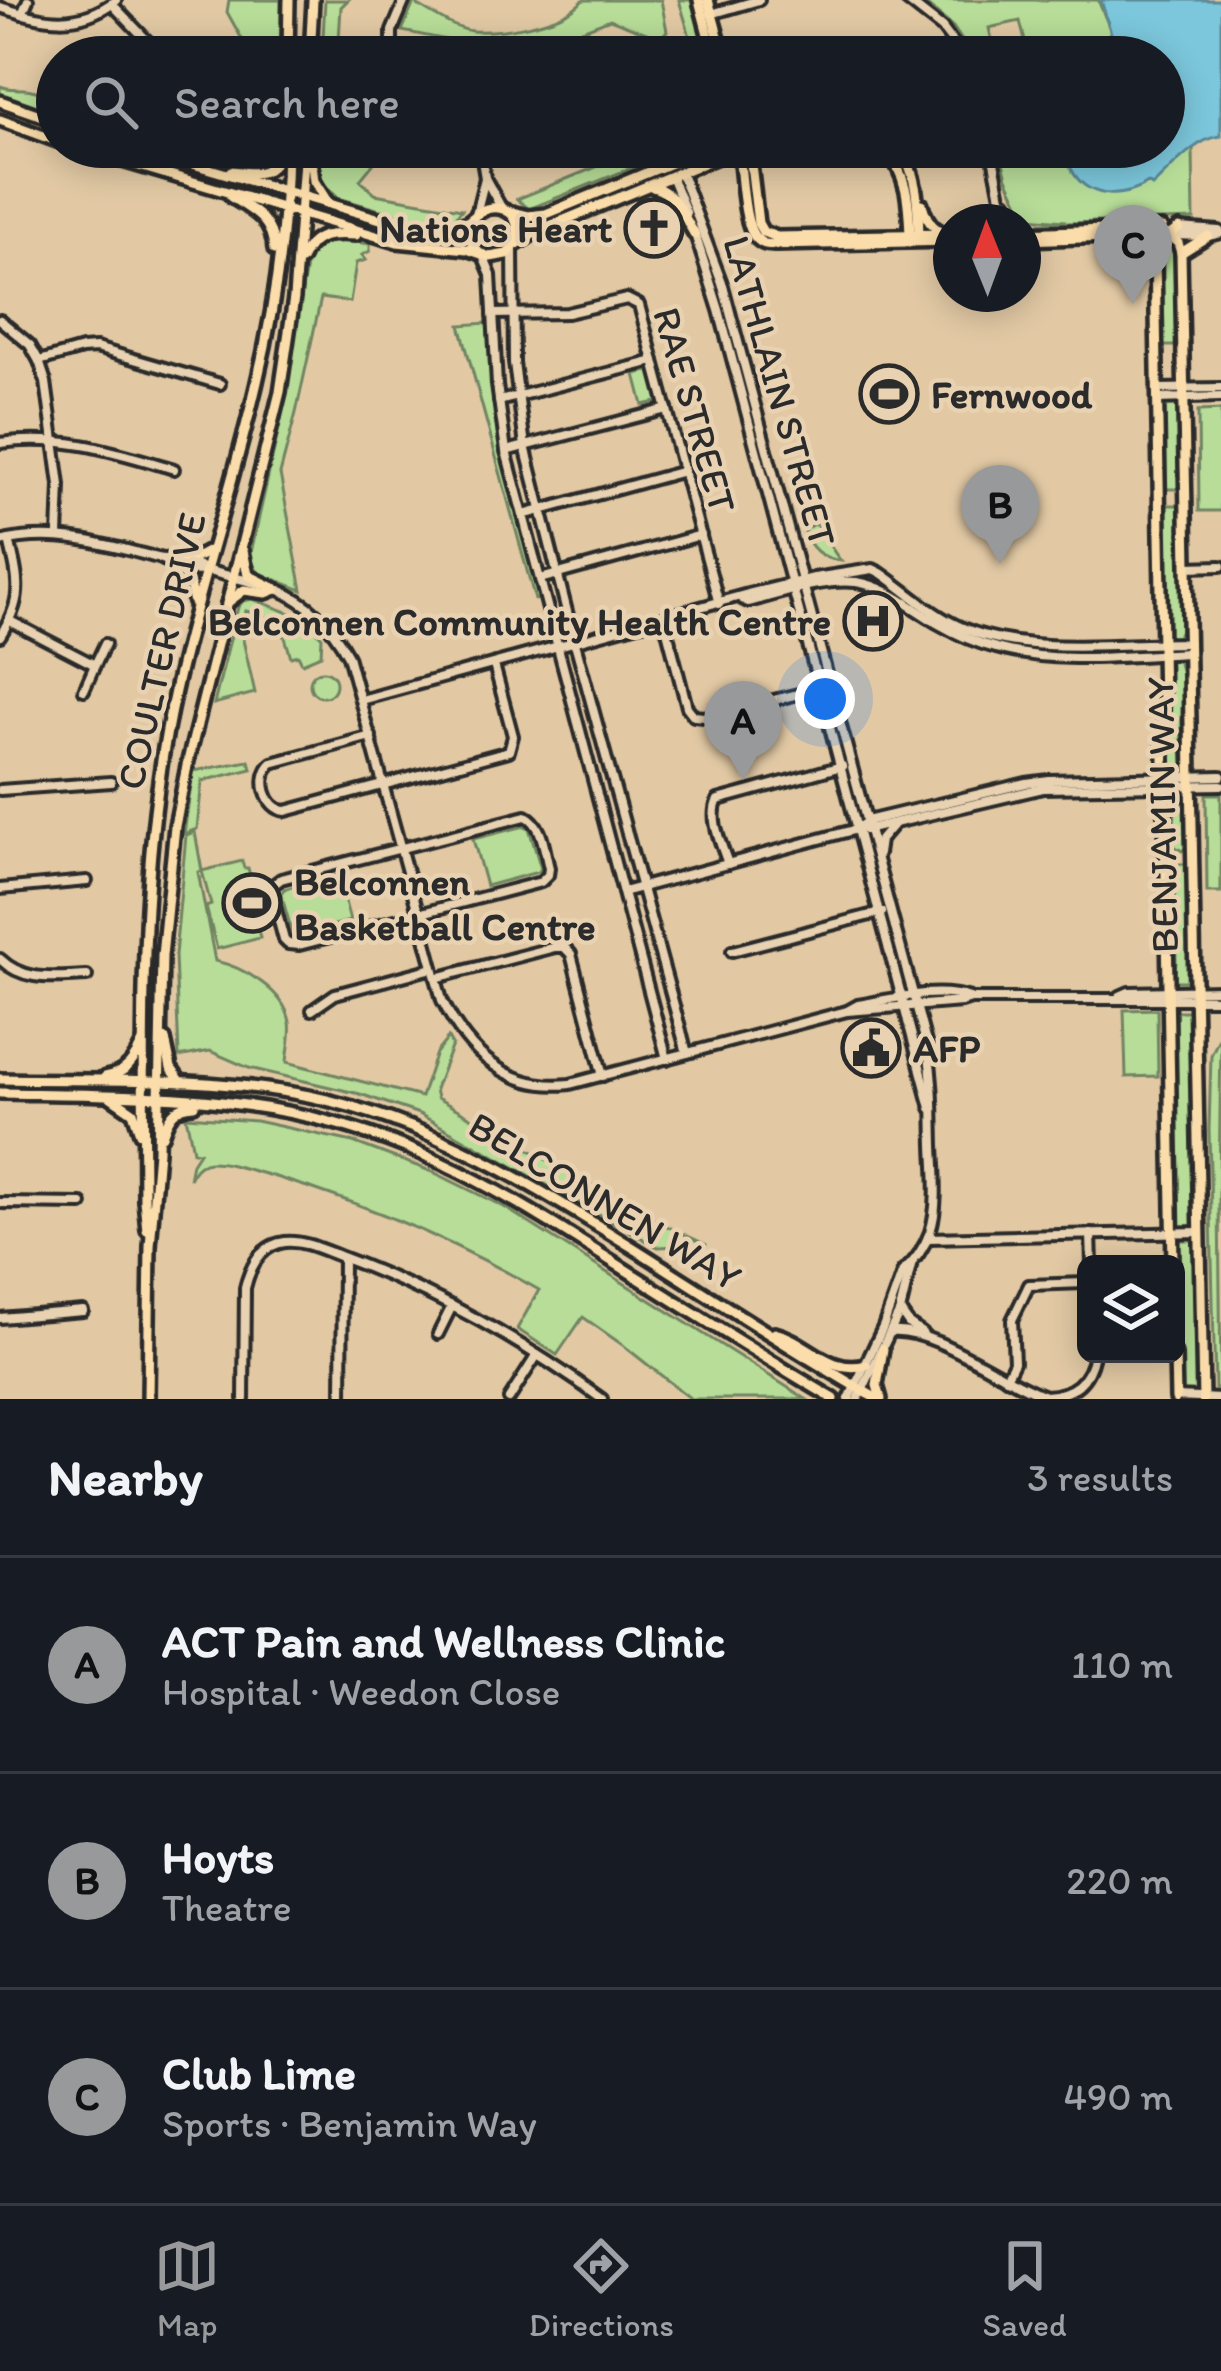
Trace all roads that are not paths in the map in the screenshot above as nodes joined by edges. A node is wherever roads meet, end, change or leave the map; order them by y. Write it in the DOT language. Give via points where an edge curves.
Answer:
graph roads {
  1 [pos="28,0"];
  2 [pos="289,0"];
  3 [pos="314,0"];
  4 [pos="405,0"];
  5 [pos="699,0"];
  6 [pos="709,0"];
  7 [pos="759,0"];
  8 [pos="906,0"];
  9 [pos="114,2"];
  10 [pos="0,7"];
  11 [pos="22,14"];
  12 [pos="708,14"];
  13 [pos="144,36"];
  14 [pos="288,36"];
  15 [pos="311,36"];
  16 [pos="392,36"];
  17 [pos="711,36"];
  18 [pos="716,36"];
  19 [pos="948,36"];
  20 [pos="0,100"];
  21 [pos="36,113"];
  22 [pos="0,120"];
  23 [pos="36,133"];
  24 [pos="145,168"];
  25 [pos="205,168"];
  26 [pos="269,168"];
  27 [pos="285,168"];
  28 [pos="305,168"];
  29 [pos="311,168"];
  30 [pos="483,168"];
  31 [pos="745,168"];
  32 [pos="747,168"];
  33 [pos="898,168"];
  34 [pos="911,168"];
  35 [pos="995,168"];
  36 [pos="208,169"];
  37 [pos="674,169"];
  38 [pos="485,178"];
  39 [pos="917,187"];
  40 [pos="219,190"];
  41 [pos="285,192"];
  42 [pos="626,195"];
  43 [pos="302,197"];
  44 [pos="1005,204"];
  45 [pos="330,206"];
  46 [pos="283,209"];
  47 [pos="504,210"];
  48 [pos="301,214"];
  49 [pos="474,217"];
  50 [pos="376,218"];
  51 [pos="933,227"];
  52 [pos="1179,228"];
  53 [pos="1164,232"];
  54 [pos="1221,232"];
  55 [pos="695,235"];
  56 [pos="1041,235"];
  57 [pos="373,236"];
  58 [pos="1041,236"];
  59 [pos="1208,236"];
  60 [pos="933,237"];
  61 [pos="914,238"];
  62 [pos="1131,238"];
  63 [pos="424,245"];
  64 [pos="514,248"];
  65 [pos="1181,253"];
  66 [pos="480,254"];
  67 [pos="1155,256"];
  68 [pos="296,272"];
  69 [pos="274,285"];
  70 [pos="493,314"];
  71 [pos="514,314"];
  72 [pos="0,320"];
  73 [pos="39,361"];
  74 [pos="654,361"];
  75 [pos="220,384"];
  76 [pos="1221,388"];
  77 [pos="1184,393"];
  78 [pos="1157,394"];
  79 [pos="517,396"];
  80 [pos="1221,397"];
  81 [pos="498,401"];
  82 [pos="667,409"];
  83 [pos="55,440"];
  84 [pos="0,443"];
  85 [pos="525,446"];
  86 [pos="506,451"];
  87 [pos="174,469"];
  88 [pos="684,472"];
  89 [pos="541,510"];
  90 [pos="523,515"];
  91 [pos="700,535"];
  92 [pos="58,536"];
  93 [pos="5,541"];
  94 [pos="242,546"];
  95 [pos="211,550"];
  96 [pos="177,563"];
  97 [pos="1221,566"];
  98 [pos="1187,567"];
  99 [pos="205,570"];
  100 [pos="557,574"];
  101 [pos="234,577"];
  102 [pos="540,579"];
  103 [pos="804,584"];
  104 [pos="793,587"];
  105 [pos="276,589"];
  106 [pos="227,603"];
  107 [pos="719,604"];
  108 [pos="195,609"];
  109 [pos="664,619"];
  110 [pos="10,621"];
  111 [pos="0,636"];
  112 [pos="575,643"];
  113 [pos="105,644"];
  114 [pos="558,648"];
  115 [pos="1189,648"];
  116 [pos="1161,649"];
  117 [pos="95,665"];
  118 [pos="494,665"];
  119 [pos="819,686"];
  120 [pos="831,686"];
  121 [pos="84,690"];
  122 [pos="362,700"];
  123 [pos="596,718"];
  124 [pos="578,723"];
  125 [pos="371,736"];
  126 [pos="852,764"];
  127 [pos="841,766"];
  128 [pos="1191,781"];
  129 [pos="1221,781"];
  130 [pos="111,782"];
  131 [pos="1164,782"];
  132 [pos="384,785"];
  133 [pos="0,790"];
  134 [pos="860,793"];
  135 [pos="892,820"];
  136 [pos="868,826"];
  137 [pos="857,829"];
  138 [pos="401,848"];
  139 [pos="878,859"];
  140 [pos="728,864"];
  141 [pos="87,881"];
  142 [pos="642,887"];
  143 [pos="0,889"];
  144 [pos="622,892"];
  145 [pos="891,909"];
  146 [pos="880,912"];
  147 [pos="418,914"];
  148 [pos="733,951"];
  149 [pos="162,956"];
  150 [pos="0,959"];
  151 [pos="435,973"];
  152 [pos="87,976"];
  153 [pos="1221,994"];
  154 [pos="1168,995"];
  155 [pos="1195,995"];
  156 [pos="915,1000"];
  157 [pos="903,1001"];
  158 [pos="312,1010"];
  159 [pos="144,1040"];
  160 [pos="687,1054"];
  161 [pos="667,1059"];
  162 [pos="604,1076"];
  163 [pos="0,1079"];
  164 [pos="82,1080"];
  165 [pos="145,1081"];
  166 [pos="159,1081"];
  167 [pos="182,1082"];
  168 [pos="0,1093"];
  169 [pos="108,1095"];
  170 [pos="144,1097"];
  171 [pos="159,1098"];
  172 [pos="236,1105"];
  173 [pos="933,1116"];
  174 [pos="143,1150"];
  175 [pos="158,1150"];
  176 [pos="0,1203"];
  177 [pos="82,1204"];
  178 [pos="1200,1232"];
  179 [pos="1173,1233"];
  180 [pos="1091,1234"];
  181 [pos="928,1238"];
  182 [pos="150,1246"];
  183 [pos="1092,1255"];
  184 [pos="1173,1255"];
  185 [pos="343,1258"];
  186 [pos="911,1265"];
  187 [pos="1077,1283"];
  188 [pos="452,1306"];
  189 [pos="83,1311"];
  190 [pos="900,1311"];
  191 [pos="0,1318"];
  192 [pos="764,1330"];
  193 [pos="891,1332"];
  194 [pos="438,1334"];
  195 [pos="933,1341"];
  196 [pos="883,1348"];
  197 [pos="537,1354"];
  198 [pos="1091,1363"];
  199 [pos="1175,1363"];
  200 [pos="866,1365"];
  201 [pos="1006,1378"];
  202 [pos="856,1394"];
  203 [pos="829,1397"];
  204 [pos="1176,1398"];
  205 [pos="1203,1398"];
  206 [pos="148,1399"];
  207 [pos="244,1399"];
  208 [pos="342,1399"];
  209 [pos="509,1399"];
  210 [pos="602,1399"];
  211 [pos="879,1399"];
  212 [pos="1221,1399"];
  1 -- 11 [label="street"];
  2 -- 14 [label="main road"];
  3 -- 15 [label="main road"];
  4 -- 16 [label="street"];
  5 -- 12 [label="main road"];
  6 -- 12 [label="main road"];
  7 -- 12 [label="street"];
  8 -- 19 [label="street"];
  9 -- 11 [label="street" via="68,21"];
  9 -- 13 [label="street"];
  10 -- 11 [label="street"];
  12 -- 17 [label="main road"];
  12 -- 18 [label="main road"];
  20 -- 21 [label="main road"];
  22 -- 23 [label="main road"];
  24 -- 40 [label="main road"];
  25 -- 36 [label="main road"];
  26 -- 36 [label="main road"];
  27 -- 41 [label="main road, COULTER DRIVE"];
  28 -- 43 [label="main road, COULTER DRIVE"];
  29 -- 45 [label="main road"];
  30 -- 38 [label="street"];
  31 -- 61 [label="main road" via="749,224 760,242"];
  32 -- 61 [label="main road" via="764,232"];
  33 -- 61 [label="main road"];
  34 -- 39 [label="main road"];
  35 -- 44 [label="street"];
  36 -- 41 [label="main road"];
  37 -- 42 [label="main road"];
  37 -- 47 [label="main road" via="546,214"];
  37 -- 55 [label="street, LATHLAIN STREET"];
  37 -- 103 [label="street, LATHLAIN STREET" via="723,286"];
  38 -- 47 [label="street"];
  38 -- 49 [label="street"];
  39 -- 51 [label="main road"];
  39 -- 61 [label="main road"];
  40 -- 46 [label="main road"];
  40 -- 69 [label="main road" via="270,227"];
  41 -- 43 [label="main road"];
  41 -- 46 [label="main road, COULTER DRIVE"];
  42 -- 55 [label="main road" via="664,190"];
  42 -- 64 [label="main road"];
  43 -- 45 [label="main road"];
  43 -- 48 [label="main road, COULTER DRIVE"];
  45 -- 50 [label="main road"];
  46 -- 48 [label="main road"];
  46 -- 69 [label="main road, COULTER DRIVE"];
  47 -- 49 [label="main road"];
  47 -- 64 [label="main road" via="518,227"];
  48 -- 57 [label="main road"];
  48 -- 68 [label="main road, COULTER DRIVE"];
  49 -- 50 [label="main road" via="449,229"];
  49 -- 66 [label="main road" via="469,237"];
  50 -- 63 [label="main road"];
  52 -- 53 [label="main road"];
  52 -- 54 [label="street"];
  53 -- 56 [label="main road"];
  53 -- 59 [label="street"];
  53 -- 62 [label="main road"];
  53 -- 65 [label="main road"];
  53 -- 67 [label="main road"];
  54 -- 59 [label="street"];
  55 -- 104 [label="street, LATHLAIN STREET"];
  57 -- 63 [label="main road"];
  57 -- 68 [label="main road" via="317,238"];
  58 -- 62 [label="main road"];
  59 -- 65 [label="main road"];
  60 -- 61 [label="main road"];
  62 -- 67 [label="main road"];
  63 -- 66 [label="main road"];
  64 -- 66 [label="main road" via="499,257"];
  64 -- 71 [label="street"];
  65 -- 77 [label="main road, BENJAMIN WAY"];
  66 -- 70 [label="street"];
  67 -- 78 [label="main road, BENJAMIN WAY"];
  68 -- 94 [label="main road, COULTER DRIVE" via="280,392"];
  69 -- 95 [label="main road, COULTER DRIVE" via="258,380"];
  70 -- 71 [label="street, RAE STREET"];
  70 -- 81 [label="street"];
  71 -- 74 [label="street, RAE STREET" via="632,299"];
  71 -- 79 [label="street"];
  72 -- 73 [label="street"];
  73 -- 75 [label="street" via="96,348"];
  73 -- 83 [label="street"];
  74 -- 79 [label="street"];
  74 -- 82 [label="street, RAE STREET"];
  76 -- 77 [label="street"];
  77 -- 78 [label="street"];
  77 -- 80 [label="street"];
  77 -- 98 [label="main road, BENJAMIN WAY"];
  78 -- 116 [label="main road, BENJAMIN WAY"];
  79 -- 81 [label="street"];
  79 -- 85 [label="street"];
  81 -- 86 [label="street"];
  82 -- 85 [label="street"];
  82 -- 88 [label="street, RAE STREET"];
  83 -- 84 [label="street"];
  83 -- 87 [label="street"];
  83 -- 92 [label="street"];
  85 -- 86 [label="street"];
  85 -- 89 [label="street"];
  86 -- 90 [label="street"];
  88 -- 89 [label="street"];
  88 -- 91 [label="street, RAE STREET"];
  89 -- 90 [label="street"];
  89 -- 100 [label="street"];
  90 -- 102 [label="street"];
  91 -- 100 [label="street"];
  91 -- 107 [label="street, RAE STREET"];
  92 -- 93 [label="street"];
  92 -- 96 [label="street"];
  93 -- 110 [label="street" via="19,586"];
  94 -- 101 [label="main road, COULTER DRIVE"];
  94 -- 105 [label="main road" via="248,575"];
  95 -- 96 [label="main road"];
  95 -- 99 [label="main road, COULTER DRIVE"];
  96 -- 99 [label="street"];
  96 -- 108 [label="main road"];
  97 -- 98 [label="street"];
  98 -- 115 [label="main road, BENJAMIN WAY"];
  99 -- 101 [label="street"];
  99 -- 108 [label="main road, COULTER DRIVE"];
  100 -- 102 [label="street"];
  100 -- 112 [label="street"];
  101 -- 105 [label="street"];
  101 -- 106 [label="main road, COULTER DRIVE"];
  102 -- 114 [label="street"];
  103 -- 104 [label="street"];
  103 -- 116 [label="street" via="867,584 962,636 1013,652"];
  103 -- 116 [label="street" via="873,569 953,624 991,638"];
  103 -- 120 [label="street, LATHLAIN STREET"];
  104 -- 107 [label="street"];
  104 -- 119 [label="street, LATHLAIN STREET"];
  105 -- 106 [label="main road" via="244,590"];
  105 -- 122 [label="street" via="333,631"];
  106 -- 149 [label="main road, COULTER DRIVE" via="185,774"];
  107 -- 109 [label="street"];
  108 -- 159 [label="main road, COULTER DRIVE" via="161,769"];
  109 -- 112 [label="street"];
  109 -- 119 [label="street" via="694,716"];
  110 -- 111 [label="street"];
  110 -- 117 [label="street"];
  112 -- 114 [label="street"];
  112 -- 123 [label="street"];
  113 -- 117 [label="street"];
  114 -- 118 [label="street"];
  114 -- 124 [label="street"];
  115 -- 116 [label="street"];
  115 -- 128 [label="main road, BENJAMIN WAY"];
  116 -- 131 [label="main road, BENJAMIN WAY"];
  117 -- 121 [label="street"];
  118 -- 122 [label="street"];
  118 -- 132 [label="street" via="513,736 509,751"];
  119 -- 120 [label="street"];
  119 -- 127 [label="street, LATHLAIN STREET"];
  120 -- 126 [label="street, LATHLAIN STREET"];
  122 -- 125 [label="street"];
  123 -- 124 [label="street"];
  123 -- 142 [label="street"];
  124 -- 144 [label="street"];
  125 -- 132 [label="street"];
  125 -- 132 [label="street" via="272,763 263,777 269,801 286,811"];
  126 -- 127 [label="street"];
  126 -- 134 [label="street, LATHLAIN STREET"];
  127 -- 137 [label="street, LATHLAIN STREET"];
  127 -- 140 [label="street" via="718,800 713,814"];
  128 -- 129 [label="street"];
  128 -- 131 [label="street"];
  128 -- 155 [label="main road, BENJAMIN WAY"];
  130 -- 133 [label="street"];
  131 -- 135 [label="street" via="1042,781"];
  131 -- 154 [label="main road, BENJAMIN WAY"];
  132 -- 138 [label="street"];
  134 -- 135 [label="street"];
  134 -- 136 [label="street, LATHLAIN STREET"];
  135 -- 136 [label="street"];
  135 -- 139 [label="street"];
  136 -- 137 [label="street"];
  136 -- 139 [label="street, LATHLAIN STREET"];
  137 -- 140 [label="street"];
  137 -- 146 [label="street, LATHLAIN STREET"];
  138 -- 147 [label="street"];
  138 -- 147 [label="street" via="276,883 282,936 299,945"];
  138 -- 147 [label="street" via="526,816 538,826 549,868 544,880"];
  139 -- 145 [label="street, LATHLAIN STREET"];
  140 -- 142 [label="street"];
  141 -- 143 [label="street"];
  142 -- 144 [label="street"];
  142 -- 160 [label="street"];
  144 -- 161 [label="street"];
  145 -- 146 [label="street"];
  145 -- 156 [label="street, LATHLAIN STREET"];
  146 -- 148 [label="street"];
  146 -- 157 [label="street, LATHLAIN STREET"];
  147 -- 151 [label="street"];
  149 -- 166 [label="main road, COULTER DRIVE"];
  149 -- 167 [label="main road" via="166,1049"];
  150 -- 152 [label="street" via="28,977"];
  151 -- 158 [label="street" via="335,994"];
  151 -- 162 [label="street" via="459,1031 501,1071 543,1085"];
  151 -- 162 [label="street" via="564,947"];
  153 -- 155 [label="street"];
  154 -- 155 [label="street"];
  154 -- 156 [label="street"];
  154 -- 179 [label="main road, BENJAMIN WAY"];
  155 -- 178 [label="main road, BENJAMIN WAY"];
  156 -- 157 [label="street"];
  156 -- 173 [label="street, LATHLAIN STREET"];
  157 -- 160 [label="street"];
  157 -- 173 [label="street, LATHLAIN STREET"];
  159 -- 164 [label="main road" via="125,1070"];
  159 -- 165 [label="main road, COULTER DRIVE"];
  160 -- 161 [label="street"];
  161 -- 162 [label="street"];
  163 -- 164 [label="main road, BELCONNEN WAY"];
  164 -- 165 [label="main road, BELCONNEN WAY"];
  165 -- 166 [label="main road, BELCONNEN WAY"];
  165 -- 170 [label="main road, COULTER DRIVE"];
  166 -- 167 [label="main road, BELCONNEN WAY"];
  166 -- 171 [label="main road, COULTER DRIVE"];
  167 -- 192 [label="main road, BELCONNEN WAY" via="312,1097 453,1144 525,1180"];
  168 -- 169 [label="main road, BELCONNEN WAY"];
  169 -- 170 [label="main road, BELCONNEN WAY"];
  169 -- 174 [label="main road" via="135,1114"];
  170 -- 171 [label="main road, BELCONNEN WAY"];
  170 -- 174 [label="main road, COULTER DRIVE"];
  171 -- 172 [label="main road, BELCONNEN WAY"];
  171 -- 175 [label="main road, COULTER DRIVE"];
  172 -- 175 [label="main road" via="178,1108"];
  172 -- 203 [label="main road, BELCONNEN WAY" via="359,1130 487,1183"];
  173 -- 181 [label="street, LATHLAIN STREET"];
  174 -- 182 [label="main road, COULTER DRIVE"];
  175 -- 182 [label="main road, COULTER DRIVE"];
  176 -- 177 [label="street"];
  178 -- 179 [label="street"];
  178 -- 205 [label="main road, BENJAMIN WAY"];
  179 -- 180 [label="street"];
  179 -- 184 [label="main road, BENJAMIN WAY"];
  180 -- 181 [label="street"];
  180 -- 183 [label="street"];
  181 -- 186 [label="street, LATHLAIN STREET"];
  182 -- 206 [label="main road, COULTER DRIVE"];
  185 -- 188 [label="street"];
  185 -- 207 [label="street" via="290,1241 256,1259 245,1288"];
  185 -- 208 [label="street"];
  186 -- 190 [label="street, LATHLAIN STREET"];
  186 -- 200 [label="street, LATHLAIN STREET"];
  187 -- 201 [label="street" via="1029,1285 1012,1320"];
  188 -- 194 [label="street"];
  188 -- 197 [label="street"];
  189 -- 191 [label="street"];
  190 -- 193 [label="street, LATHLAIN STREET"];
  190 -- 195 [label="street"];
  192 -- 200 [label="main road" via="838,1366"];
  192 -- 202 [label="main road, BELCONNEN WAY"];
  193 -- 195 [label="street"];
  193 -- 196 [label="street, LATHLAIN STREET"];
  195 -- 201 [label="street"];
  196 -- 202 [label="street, LATHLAIN STREET"];
  196 -- 211 [label="main road"];
  197 -- 209 [label="street"];
  197 -- 210 [label="street"];
  198 -- 201 [label="street" via="1066,1393 1045,1396"];
  199 -- 204 [label="main road"];
  200 -- 202 [label="street, LATHLAIN STREET"];
  202 -- 211 [label="main road, BELCONNEN WAY"];
  204 -- 205 [label="street"];
  205 -- 212 [label="street"];
}
